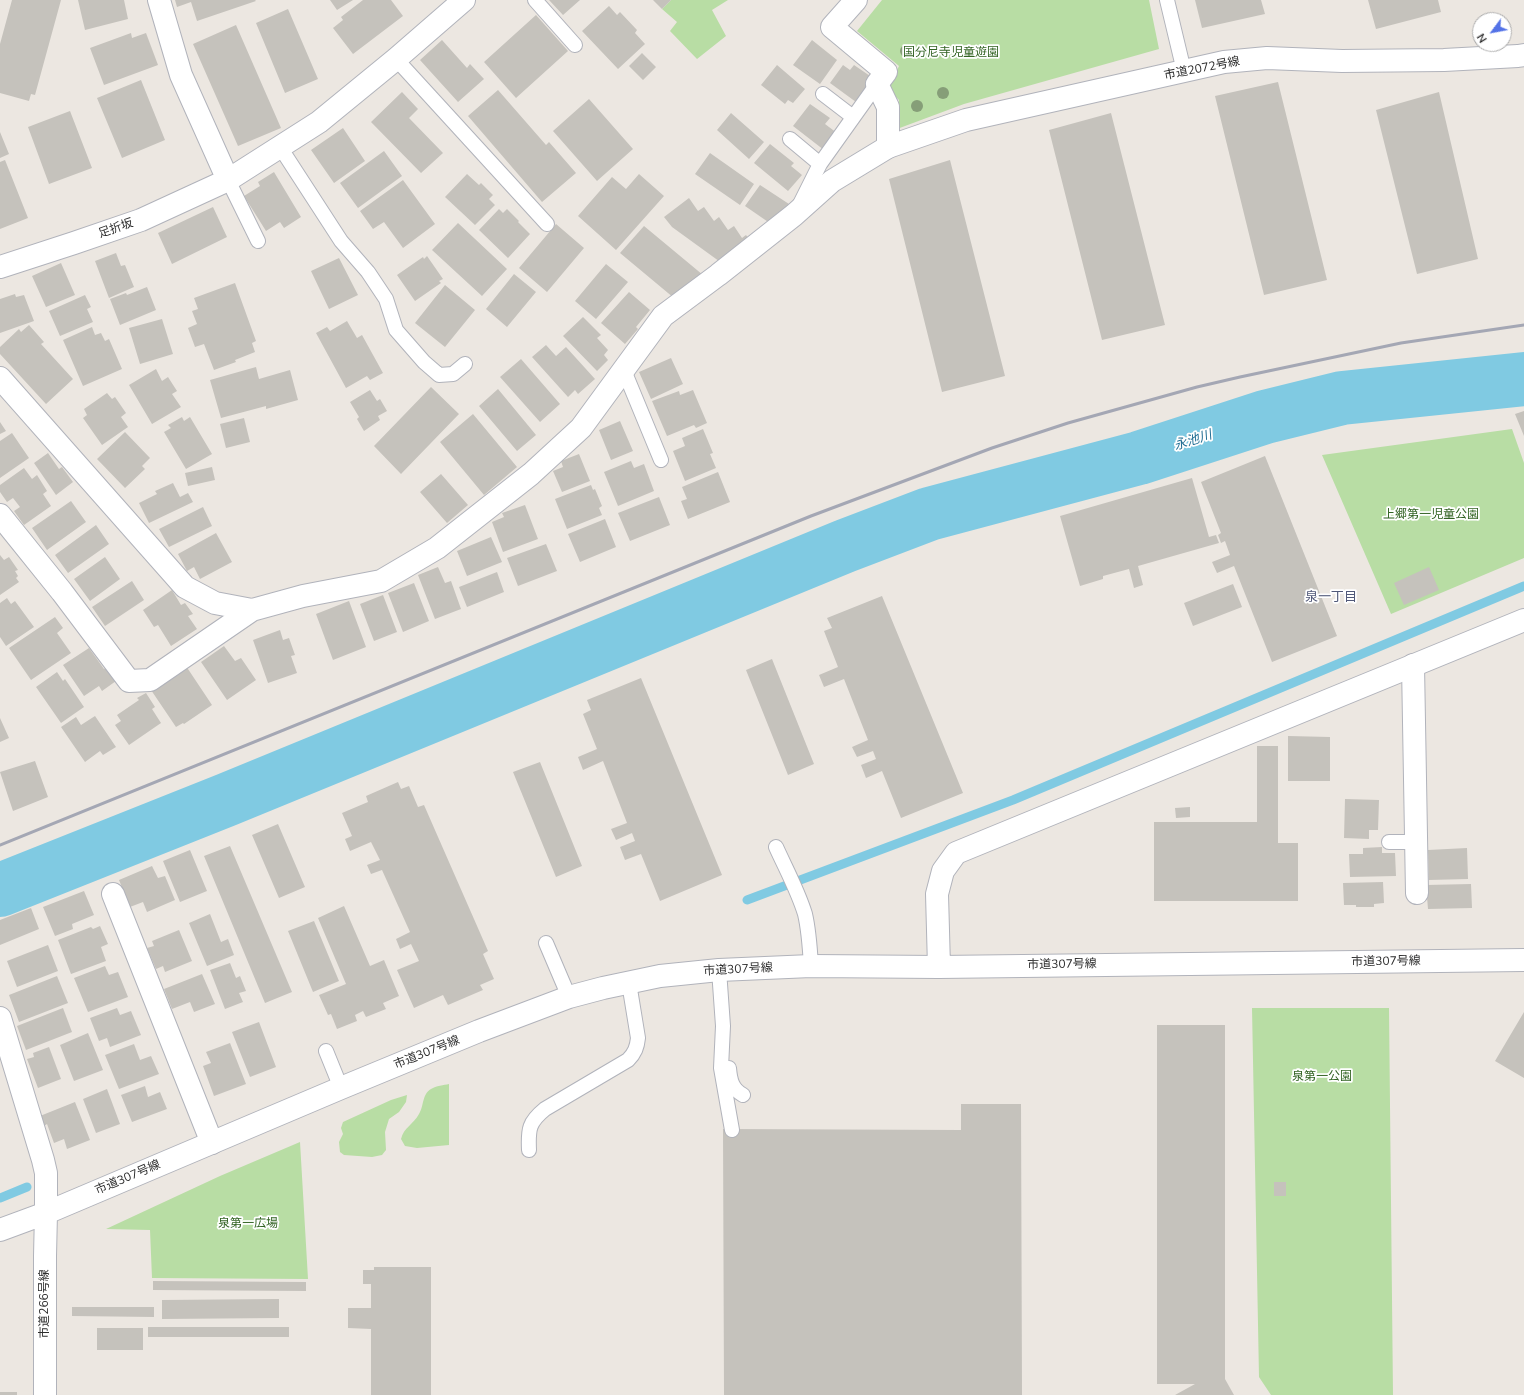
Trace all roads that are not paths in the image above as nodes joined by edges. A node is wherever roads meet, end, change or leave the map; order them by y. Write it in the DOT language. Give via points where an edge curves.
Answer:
graph roads {
  1 [pos="159,0"];
  2 [pos="464,0"];
  3 [pos="535,0"];
  4 [pos="856,0"];
  5 [pos="1168,0"];
  6 [pos="574,45"];
  7 [pos="1524,55"];
  8 [pos="396,59"];
  9 [pos="1184,71"];
  10 [pos="876,84"];
  11 [pos="823,94"];
  12 [pos="853,117"];
  13 [pos="790,139"];
  14 [pos="280,147"];
  15 [pos="888,147"];
  16 [pos="820,164"];
  17 [pos="228,180"];
  18 [pos="794,215"];
  19 [pos="547,224"];
  20 [pos="258,241"];
  21 [pos="0,267"];
  22 [pos="465,364"];
  23 [pos="623,368"];
  24 [pos="0,378"];
  25 [pos="661,460"];
  26 [pos="0,515"];
  27 [pos="252,610"];
  28 [pos="1524,620"];
  29 [pos="1413,666"];
  30 [pos="1389,842"];
  31 [pos="1417,842"];
  32 [pos="776,847"];
  33 [pos="1417,893"];
  34 [pos="113,894"];
  35 [pos="546,943"];
  36 [pos="1524,960"];
  37 [pos="811,966"];
  38 [pos="939,967"];
  39 [pos="719,970"];
  40 [pos="630,983"];
  41 [pos="569,997"];
  42 [pos="0,1018"];
  43 [pos="723,1026"];
  44 [pos="326,1051"];
  45 [pos="341,1088"];
  46 [pos="743,1095"];
  47 [pos="732,1130"];
  48 [pos="212,1143"];
  49 [pos="529,1150"];
  50 [pos="46,1194"];
  51 [pos="0,1230"];
  52 [pos="45,1395"];
  1 -- 17 [label="street" via="181,75"];
  2 -- 8 [label="street, 足折坂"];
  3 -- 6 [label="lane"];
  4 -- 10 [label="street" via="832,27 886,72"];
  5 -- 9 [label="lane"];
  7 -- 9 [label="street, 市道2072号線" via="1444,60 1346,61 1268,58 1224,62"];
  8 -- 14 [label="street, 足折坂" via="319,122"];
  8 -- 19 [label="lane"];
  9 -- 15 [label="street, 市道2072号線" via="966,120"];
  10 -- 12 [label="lane"];
  10 -- 15 [label="street" via="888,107"];
  11 -- 12 [label="lane"];
  12 -- 16 [label="lane"];
  13 -- 16 [label="lane"];
  14 -- 17 [label="street, 足折坂"];
  14 -- 22 [label="lane" via="341,241 368,272 386,299 396,330 439,375 453,374"];
  15 -- 18 [label="street, 市道2072号線" via="832,181"];
  16 -- 18 [label="lane"];
  17 -- 20 [label="lane"];
  17 -- 21 [label="street, 足折坂" via="141,220"];
  18 -- 23 [label="street, 市道2072号線" via="663,316"];
  23 -- 25 [label="lane"];
  23 -- 27 [label="street, 市道2072号線" via="581,428 531,474 437,548 380,581 303,596"];
  24 -- 27 [label="street" via="186,587 215,603"];
  26 -- 27 [label="street" via="129,681 150,680"];
  28 -- 29 [label="street"];
  29 -- 31 [label="street"];
  29 -- 38 [label="street" via="956,853 943,871 937,894"];
  30 -- 31 [label="lane"];
  31 -- 33 [label="street"];
  32 -- 37 [label="lane" via="805,914"];
  34 -- 48 [label="street"];
  35 -- 41 [label="lane"];
  36 -- 38 [label="street, 市道307号線"];
  37 -- 38 [label="street, 市道307号線"];
  37 -- 39 [label="street, 市道307号線"];
  39 -- 40 [label="street, 市道307号線" via="660,976"];
  39 -- 43 [label="lane"];
  40 -- 41 [label="street, 市道307号線"];
  40 -- 49 [label="lane" via="638,1038 634,1053 628,1060 535,1117 530,1126"];
  41 -- 45 [label="street, 市道307号線"];
  42 -- 50 [label="street, 市道266号線"];
  43 -- 46 [label="lane" via="731,1081 735,1091"];
  43 -- 47 [label="lane" via="721,1068"];
  44 -- 45 [label="lane"];
  45 -- 48 [label="street, 市道307号線"];
  48 -- 50 [label="street, 市道307号線"];
  50 -- 51 [label="street, 市道307号線"];
  50 -- 52 [label="street, 市道266号線"];
}
